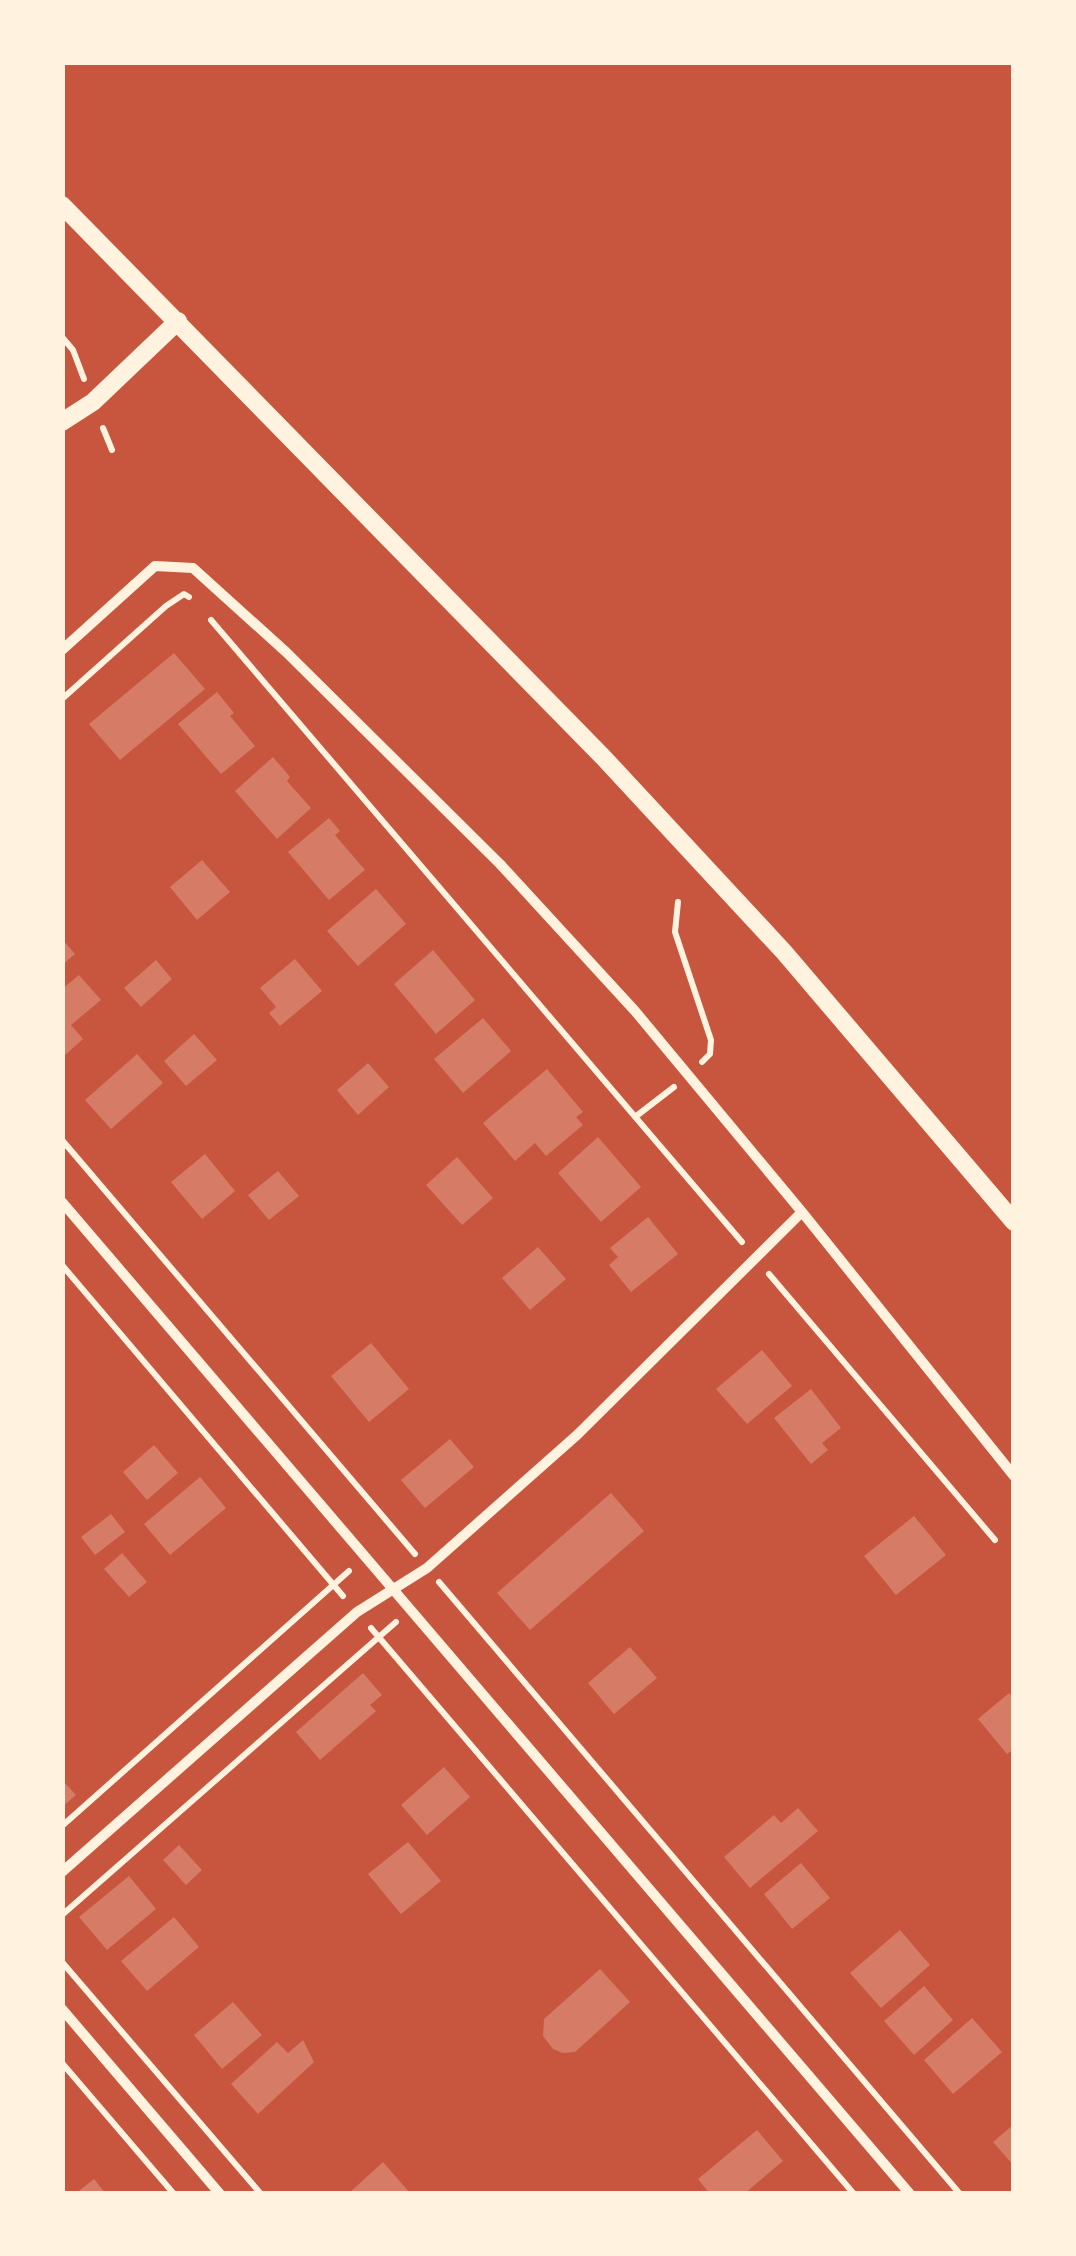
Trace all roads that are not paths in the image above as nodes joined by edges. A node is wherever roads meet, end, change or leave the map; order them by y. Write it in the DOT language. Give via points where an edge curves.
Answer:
graph roads {
  1 [pos="62,205"];
  2 [pos="178,321"];
  3 [pos="62,422"];
  4 [pos="62,650"];
  5 [pos="62,1202"];
  6 [pos="802,1212"];
  7 [pos="1014,1222"];
  8 [pos="1014,1476"];
  9 [pos="392,1589"];
  10 [pos="62,1872"];
  11 [pos="62,2009"];
  12 [pos="220,2194"];
  13 [pos="910,2194"];
  1 -- 2 [label="street"];
  2 -- 3 [label="street"];
  2 -- 7 [label="street" via="530,680 784,952"];
  4 -- 6 [label="street" via="155,566 193,568 500,864 635,1011"];
  5 -- 9 [label="street"];
  6 -- 8 [label="street"];
  6 -- 9 [label="street" via="577,1436 427,1568"];
  9 -- 10 [label="street" via="357,1612"];
  9 -- 13 [label="street"];
  11 -- 12 [label="street"];
}
